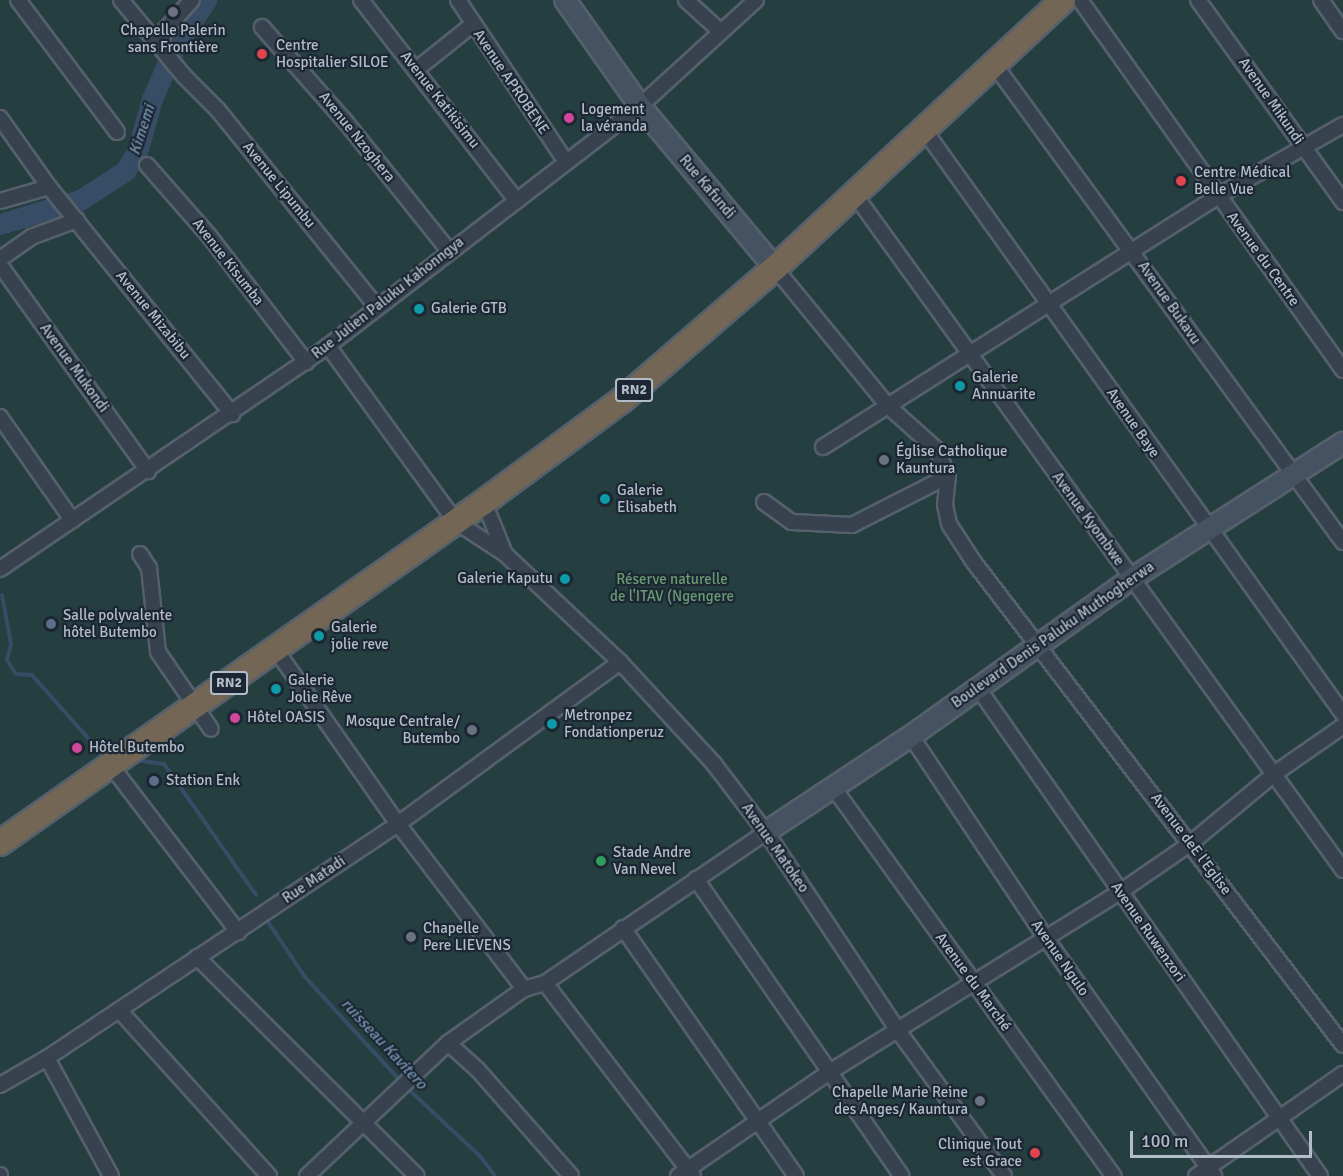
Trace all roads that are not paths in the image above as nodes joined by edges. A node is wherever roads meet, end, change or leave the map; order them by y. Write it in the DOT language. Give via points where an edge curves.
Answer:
graph roads {
  1 [pos="18,0"];
  2 [pos="121,0"];
  3 [pos="192,0"];
  4 [pos="361,0"];
  5 [pos="458,0"];
  6 [pos="565,0"];
  7 [pos="686,0"];
  8 [pos="756,0"];
  9 [pos="1062,0"];
  10 [pos="1080,0"];
  11 [pos="1198,0"];
  12 [pos="1321,0"];
  13 [pos="472,24"];
  14 [pos="262,27"];
  15 [pos="721,32"];
  16 [pos="1343,32"];
  17 [pos="160,45"];
  18 [pos="993,64"];
  19 [pos="417,69"];
  20 [pos="640,106"];
  21 [pos="0,118"];
  22 [pos="1343,125"];
  23 [pos="925,131"];
  24 [pos="117,132"];
  25 [pos="1305,148"];
  26 [pos="566,162"];
  27 [pos="147,165"];
  28 [pos="51,189"];
  29 [pos="855,195"];
  30 [pos="1218,196"];
  31 [pos="0,201"];
  32 [pos="517,201"];
  33 [pos="1343,202"];
  34 [pos="75,218"];
  35 [pos="449,251"];
  36 [pos="1133,251"];
  37 [pos="0,259"];
  38 [pos="0,265"];
  39 [pos="775,268"];
  40 [pos="1049,304"];
  41 [pos="377,307"];
  42 [pos="328,346"];
  43 [pos="971,356"];
  44 [pos="306,362"];
  45 [pos="1343,370"];
  46 [pos="888,406"];
  47 [pos="232,414"];
  48 [pos="0,417"];
  49 [pos="1343,443"];
  50 [pos="823,447"];
  51 [pos="148,471"];
  52 [pos="948,476"];
  53 [pos="1294,476"];
  54 [pos="484,502"];
  55 [pos="764,502"];
  56 [pos="72,520"];
  57 [pos="456,522"];
  58 [pos="1208,529"];
  59 [pos="1343,542"];
  60 [pos="140,554"];
  61 [pos="505,554"];
  62 [pos="0,569"];
  63 [pos="1131,579"];
  64 [pos="1037,646"];
  65 [pos="276,650"];
  66 [pos="620,662"];
  67 [pos="978,688"];
  68 [pos="197,706"];
  69 [pos="1343,714"];
  70 [pos="1343,726"];
  71 [pos="211,729"];
  72 [pos="911,736"];
  73 [pos="112,767"];
  74 [pos="1274,774"];
  75 [pos="833,787"];
  76 [pos="398,824"];
  77 [pos="766,832"];
  78 [pos="0,843"];
  79 [pos="1191,843"];
  80 [pos="1343,870"];
  81 [pos="696,879"];
  82 [pos="1120,892"];
  83 [pos="623,928"];
  84 [pos="238,932"];
  85 [pos="1045,937"];
  86 [pos="197,957"];
  87 [pos="545,983"];
  88 [pos="975,985"];
  89 [pos="524,989"];
  90 [pos="119,1010"];
  91 [pos="898,1032"];
  92 [pos="448,1043"];
  93 [pos="1343,1045"];
  94 [pos="47,1058"];
  95 [pos="828,1072"];
  96 [pos="1343,1074"];
  97 [pos="0,1085"];
  98 [pos="1281,1120"];
  99 [pos="362,1121"];
  100 [pos="756,1121"];
  101 [pos="1206,1173"];
  102 [pos="686,1174"];
  103 [pos="111,1176"];
  104 [pos="269,1176"];
  105 [pos="307,1176"];
  106 [pos="417,1176"];
  107 [pos="571,1176"];
  108 [pos="796,1176"];
  109 [pos="902,1176"];
  110 [pos="1004,1176"];
  111 [pos="1114,1176"];
  112 [pos="1320,1176"];
  1 -- 24 [label="street"];
  2 -- 17 [label="street, Avenue Lipumbu"];
  3 -- 17 [label="street" via="165,30"];
  4 -- 19 [label="street, Avenue Katikisimu"];
  5 -- 13 [label="street, Avenue APROBENE"];
  6 -- 20 [label="street, Rue Kafundi"];
  7 -- 15 [label="street"];
  8 -- 15 [label="street, Rue Julien Paluku Kahonngya"];
  9 -- 18 [label="highway, RN2"];
  10 -- 30 [label="street, Avenue du Centre"];
  11 -- 25 [label="street, Avenue Mikundi"];
  12 -- 16 [label="street"];
  13 -- 19 [label="street"];
  13 -- 26 [label="street, Avenue APROBENE"];
  14 -- 35 [label="street, Avenue Nzoghera" via="345,121"];
  15 -- 20 [label="street, Rue Julien Paluku Kahonngya"];
  17 -- 41 [label="street, Avenue Lipumbu"];
  18 -- 23 [label="highway, RN2"];
  18 -- 36 [label="street, Avenue Bukavu"];
  19 -- 32 [label="street, Avenue Katikisimu"];
  20 -- 26 [label="street, Rue Julien Paluku Kahonngya"];
  20 -- 39 [label="street, Rue Kafundi"];
  21 -- 28 [label="street, Avenue Mizabibu"];
  22 -- 25 [label="street"];
  23 -- 29 [label="highway, RN2"];
  23 -- 40 [label="street, Avenue Baye"];
  25 -- 30 [label="street"];
  25 -- 33 [label="street, Avenue Mikundi"];
  26 -- 32 [label="street, Rue Julien Paluku Kahonngya"];
  27 -- 44 [label="street, Avenue Kisumba" via="210,237"];
  28 -- 31 [label="street"];
  28 -- 34 [label="street, Avenue Mizabibu"];
  29 -- 39 [label="highway, RN2"];
  29 -- 43 [label="street, Avenue Kyombwe"];
  30 -- 36 [label="street"];
  30 -- 45 [label="street, Avenue du Centre"];
  32 -- 35 [label="street, Rue Julien Paluku Kahonngya"];
  34 -- 37 [label="street" via="32,237"];
  34 -- 47 [label="street, Avenue Mizabibu"];
  35 -- 41 [label="street, Rue Julien Paluku Kahonngya"];
  36 -- 40 [label="street"];
  36 -- 53 [label="street, Avenue Bukavu"];
  38 -- 51 [label="street, Avenue Mukondi"];
  39 -- 46 [label="street"];
  39 -- 54 [label="highway, RN2" via="622,400"];
  40 -- 43 [label="street"];
  40 -- 58 [label="street, Avenue Baye"];
  41 -- 42 [label="street, Rue Julien Paluku Kahonngya"];
  42 -- 44 [label="street, Rue Julien Paluku Kahonngya"];
  42 -- 57 [label="street"];
  43 -- 46 [label="street"];
  43 -- 63 [label="street, Avenue Kyombwe"];
  44 -- 47 [label="street, Rue Julien Paluku Kahonngya"];
  46 -- 50 [label="street"];
  46 -- 52 [label="street" via="937,450"];
  47 -- 51 [label="street, Rue Julien Paluku Kahonngya"];
  48 -- 56 [label="street"];
  49 -- 53 [label="street, Boulevard Denis Paluku Muthogherwa"];
  51 -- 56 [label="street, Rue Julien Paluku Kahonngya"];
  52 -- 55 [label="street" via="852,525 792,522"];
  52 -- 64 [label="street, Avenue deE l'Eglise" via="945,505 949,524"];
  53 -- 58 [label="street, Boulevard Denis Paluku Muthogherwa"];
  53 -- 59 [label="street, Avenue Bukavu"];
  54 -- 57 [label="highway, RN2"];
  54 -- 61 [label="street"];
  56 -- 62 [label="street, Rue Julien Paluku Kahonngya"];
  57 -- 61 [label="street"];
  57 -- 65 [label="highway, RN2"];
  58 -- 63 [label="street, Boulevard Denis Paluku Muthogherwa"];
  58 -- 69 [label="street, Avenue Baye"];
  60 -- 68 [label="street" via="149,568 158,652"];
  61 -- 66 [label="street, Avenue Matokeo"];
  63 -- 64 [label="street, Boulevard Denis Paluku Muthogherwa"];
  63 -- 74 [label="street, Avenue Kyombwe"];
  64 -- 67 [label="street, Boulevard Denis Paluku Muthogherwa"];
  64 -- 79 [label="street, Avenue deE l'Eglise"];
  65 -- 68 [label="highway, RN2"];
  65 -- 76 [label="street"];
  66 -- 76 [label="street, Rue Matadi"];
  66 -- 77 [label="street, Avenue Matokeo" via="666,708"];
  67 -- 72 [label="street, Boulevard Denis Paluku Muthogherwa"];
  67 -- 82 [label="street, Avenue Ruwenzori"];
  68 -- 71 [label="street"];
  68 -- 73 [label="highway, RN2"];
  70 -- 74 [label="street"];
  72 -- 75 [label="street, Boulevard Denis Paluku Muthogherwa"];
  72 -- 85 [label="street, Avenue Ngulo"];
  73 -- 78 [label="highway, RN2"];
  73 -- 84 [label="street"];
  74 -- 79 [label="street"];
  74 -- 80 [label="street, Avenue Kyombwe"];
  75 -- 77 [label="street, Boulevard Denis Paluku Muthogherwa"];
  75 -- 88 [label="street, Avenue du Marché"];
  76 -- 84 [label="street, Rue Matadi"];
  76 -- 89 [label="street"];
  77 -- 81 [label="street"];
  77 -- 91 [label="street, Avenue Matokeo"];
  79 -- 82 [label="street"];
  79 -- 93 [label="street, Avenue deE l'Eglise"];
  81 -- 83 [label="street"];
  81 -- 95 [label="street"];
  82 -- 85 [label="street"];
  82 -- 98 [label="street, Avenue Ruwenzori"];
  83 -- 87 [label="street"];
  83 -- 100 [label="street"];
  84 -- 86 [label="street, Rue Matadi"];
  85 -- 88 [label="street"];
  85 -- 101 [label="street, Avenue Ngulo"];
  86 -- 90 [label="street, Rue Matadi"];
  86 -- 99 [label="street"];
  87 -- 89 [label="street"];
  87 -- 102 [label="street"];
  88 -- 91 [label="street"];
  88 -- 111 [label="street, Avenue du Marché"];
  89 -- 92 [label="street"];
  90 -- 94 [label="street, Rue Matadi"];
  90 -- 104 [label="street"];
  91 -- 95 [label="street"];
  91 -- 110 [label="street, Avenue Matokeo"];
  92 -- 99 [label="street"];
  92 -- 107 [label="street" via="478,1070"];
  94 -- 97 [label="street, Rue Matadi"];
  94 -- 103 [label="street"];
  95 -- 100 [label="street"];
  95 -- 109 [label="street"];
  96 -- 98 [label="street"];
  98 -- 101 [label="street"];
  98 -- 112 [label="street, Avenue Ruwenzori"];
  99 -- 105 [label="street"];
  99 -- 106 [label="street"];
  100 -- 102 [label="street"];
  100 -- 108 [label="street"];
}
